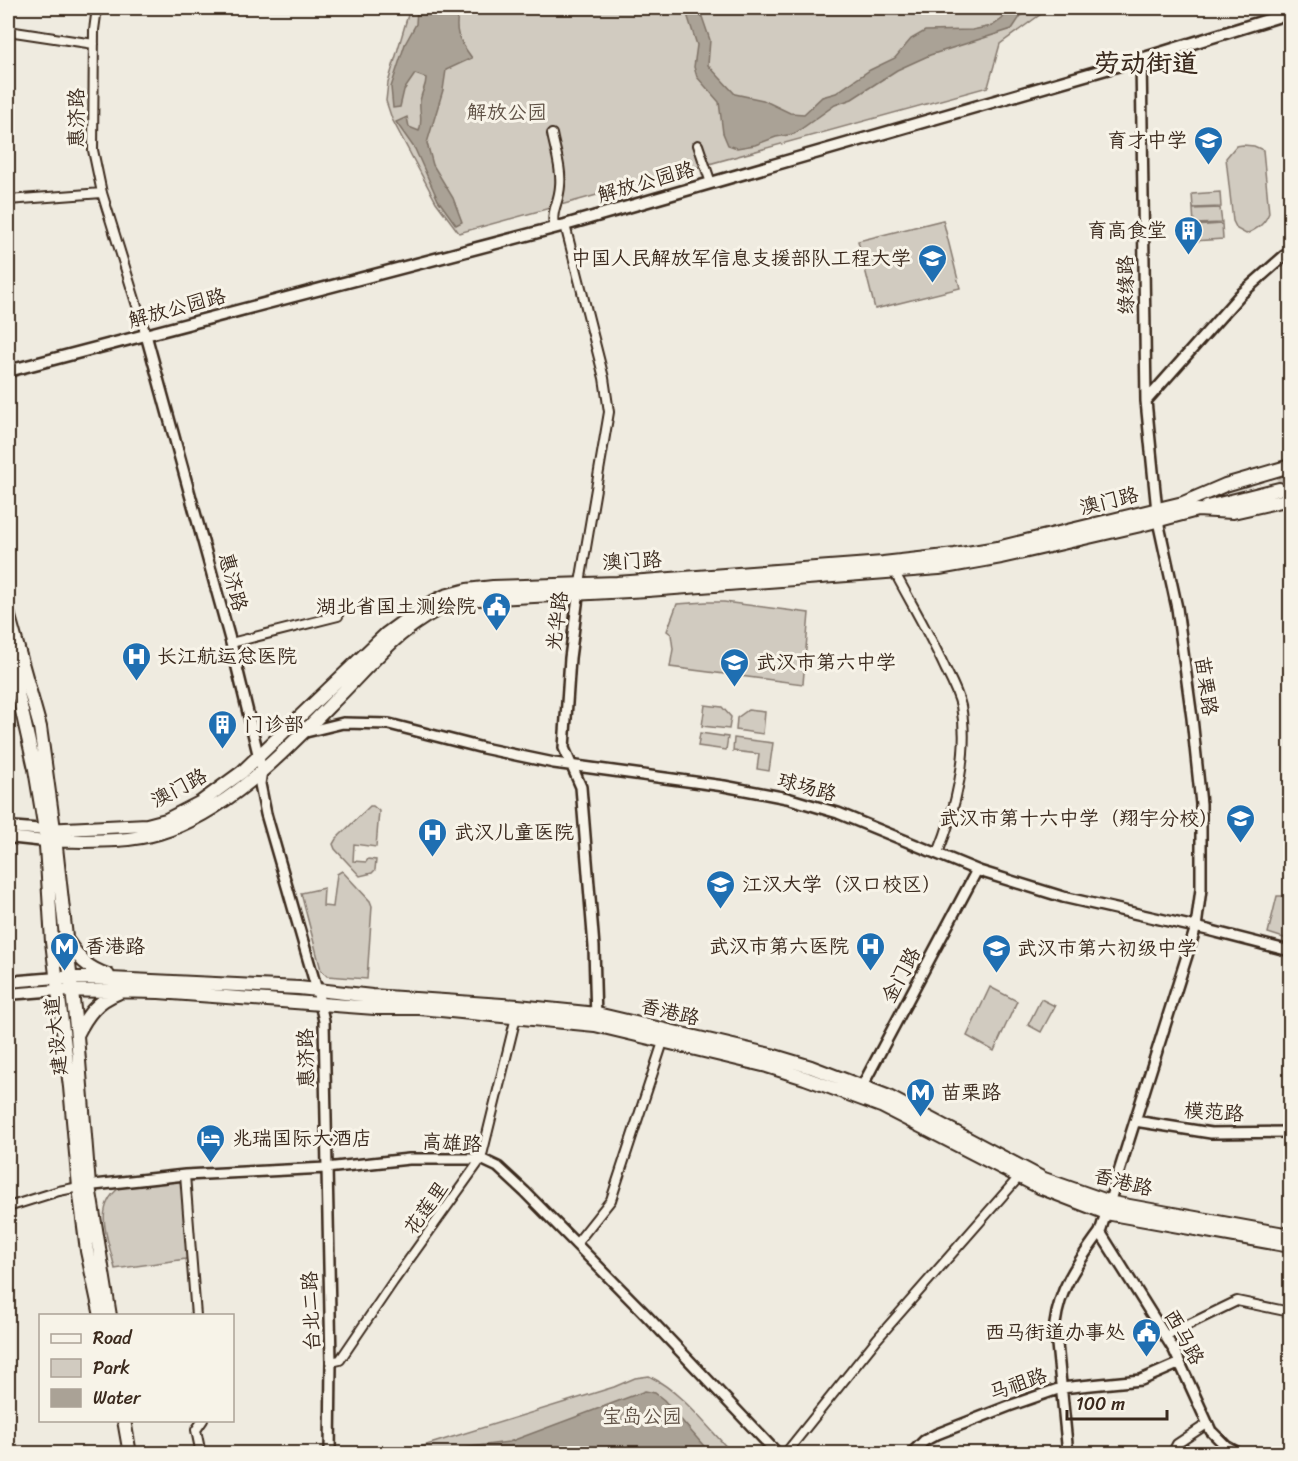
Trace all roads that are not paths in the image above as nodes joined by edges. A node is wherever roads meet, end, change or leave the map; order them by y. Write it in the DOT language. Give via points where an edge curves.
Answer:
graph roads {
  1 [pos="97,8"];
  2 [pos="1290,12"];
  3 [pos="8,31"];
  4 [pos="94,44"];
  5 [pos="1141,58"];
  6 [pos="552,134"];
  7 [pos="698,145"];
  8 [pos="711,183"];
  9 [pos="102,193"];
  10 [pos="8,200"];
  11 [pos="559,226"];
  12 [pos="1290,252"];
  13 [pos="146,335"];
  14 [pos="8,371"];
  15 [pos="1146,401"];
  16 [pos="1290,466"];
  17 [pos="1290,499"];
  18 [pos="1183,503"];
  19 [pos="1197,510"];
  20 [pos="1157,515"];
  21 [pos="894,571"];
  22 [pos="579,588"];
  23 [pos="8,613"];
  24 [pos="338,616"];
  25 [pos="231,643"];
  26 [pos="8,649"];
  27 [pos="15,682"];
  28 [pos="301,734"];
  29 [pos="258,757"];
  30 [pos="573,766"];
  31 [pos="262,770"];
  32 [pos="8,827"];
  33 [pos="50,835"];
  34 [pos="8,837"];
  35 [pos="938,853"];
  36 [pos="977,870"];
  37 [pos="1197,927"];
  38 [pos="64,936"];
  39 [pos="1290,951"];
  40 [pos="8,982"];
  41 [pos="64,984"];
  42 [pos="120,986"];
  43 [pos="317,990"];
  44 [pos="8,994"];
  45 [pos="320,1003"];
  46 [pos="516,1017"];
  47 [pos="596,1020"];
  48 [pos="77,1036"];
  49 [pos="663,1042"];
  50 [pos="860,1092"];
  51 [pos="1136,1121"];
  52 [pos="1290,1132"];
  53 [pos="482,1159"];
  54 [pos="326,1168"];
  55 [pos="185,1175"];
  56 [pos="1019,1177"];
  57 [pos="84,1187"];
  58 [pos="8,1207"];
  59 [pos="1108,1207"];
  60 [pos="1100,1232"];
  61 [pos="1290,1235"];
  62 [pos="576,1244"];
  63 [pos="1290,1246"];
  64 [pos="1290,1312"];
  65 [pos="101,1314"];
  66 [pos="110,1314"];
  67 [pos="196,1314"];
  68 [pos="1164,1336"];
  69 [pos="331,1362"];
  70 [pos="1180,1363"];
  71 [pos="1061,1388"];
  72 [pos="118,1422"];
  73 [pos="124,1422"];
  74 [pos="202,1422"];
  75 [pos="1207,1424"];
  76 [pos="123,1454"];
  77 [pos="130,1454"];
  78 [pos="201,1454"];
  79 [pos="330,1454"];
  80 [pos="778,1454"];
  81 [pos="785,1454"];
  82 [pos="911,1454"];
  83 [pos="1068,1454"];
  84 [pos="1172,1454"];
  85 [pos="1240,1454"];
  1 -- 4 [label="street, 惠济路"];
  2 -- 5 [label="main road, 解放公园路"];
  3 -- 4 [label="street"];
  4 -- 9 [label="street, 惠济路" via="93,150"];
  5 -- 8 [label="main road, 解放公园路"];
  5 -- 15 [label="street, 绿缘路"];
  6 -- 11 [label="street" via="561,184 552,215"];
  7 -- 8 [label="street"];
  8 -- 11 [label="main road, 解放公园路"];
  9 -- 10 [label="street"];
  9 -- 13 [label="street, 惠济路"];
  11 -- 13 [label="main road, 解放公园路"];
  11 -- 22 [label="street, 光华路" via="604,378 609,412"];
  12 -- 15 [label="street" via="1240,295"];
  13 -- 14 [label="main road, 解放公园路"];
  13 -- 25 [label="street, 惠济路"];
  15 -- 20 [label="street, 绿缘路"];
  16 -- 18 [label="main road, 澳门路" via="1225,485"];
  17 -- 19 [label="main road, 澳门路" via="1233,512"];
  18 -- 19 [label="main road" via="1278,484"];
  18 -- 20 [label="main road, 澳门路"];
  19 -- 20 [label="main road, 澳门路"];
  20 -- 21 [label="main road, 澳门路" via="1001,557"];
  20 -- 22 [label="main road, 澳门路" via="955,555"];
  20 -- 37 [label="street, 苗栗路" via="1177,608 1201,804"];
  21 -- 22 [label="main road, 澳门路"];
  21 -- 35 [label="street" via="960,704 964,735 958,781 950,824"];
  22 -- 28 [label="main road, 澳门路" via="478,599 430,614 380,653"];
  22 -- 29 [label="main road, 澳门路" via="467,590 423,607 386,634"];
  22 -- 30 [label="street, 光华路" via="564,748"];
  23 -- 27 [label="main road, 建设大道"];
  24 -- 25 [label="street"];
  25 -- 29 [label="street, 惠济路"];
  26 -- 27 [label="main road, 建设大道"];
  27 -- 33 [label="main road, 建设大道"];
  28 -- 30 [label="street, 球场路" via="343,723 389,724"];
  28 -- 31 [label="main road, 澳门路"];
  29 -- 31 [label="street, 惠济路"];
  29 -- 33 [label="main road, 澳门路" via="216,792 166,819 130,827"];
  30 -- 35 [label="street, 球场路" via="788,798 838,813"];
  30 -- 47 [label="street, 光华路" via="581,787"];
  31 -- 33 [label="main road, 澳门路" via="217,805 159,833 106,840"];
  31 -- 43 [label="street, 惠济路" via="260,784 266,814"];
  32 -- 33 [label="main road"];
  33 -- 34 [label="main road"];
  33 -- 38 [label="main road, 建设大道"];
  33 -- 41 [label="main road, 建设大道"];
  35 -- 36 [label="street, 球场路"];
  36 -- 37 [label="street, 球场路" via="1064,897"];
  36 -- 50 [label="street, 金门路"];
  37 -- 39 [label="street, 球场路"];
  37 -- 51 [label="street, 苗栗路"];
  38 -- 41 [label="main road, 建设大道"];
  38 -- 42 [label="main road" via="81,961"];
  40 -- 41 [label="main road, 香港路"];
  41 -- 42 [label="main road, 香港路"];
  41 -- 44 [label="main road, 香港路"];
  41 -- 48 [label="main road, 建设大道"];
  41 -- 57 [label="main road, 建设大道" via="70,1087"];
  42 -- 43 [label="main road, 香港路"];
  42 -- 45 [label="main road, 香港路"];
  42 -- 48 [label="main road" via="93,1009"];
  43 -- 45 [label="street, 惠济路"];
  43 -- 47 [label="main road, 香港路" via="518,1006"];
  45 -- 46 [label="main road, 香港路"];
  45 -- 54 [label="street, 惠济路" via="324,1021"];
  46 -- 47 [label="main road, 香港路"];
  46 -- 53 [label="street, 花莲里"];
  47 -- 49 [label="main road, 香港路"];
  47 -- 50 [label="main road, 香港路" via="771,1055 811,1067"];
  48 -- 57 [label="main road, 建设大道"];
  49 -- 50 [label="main road, 香港路"];
  49 -- 62 [label="street" via="611,1200"];
  50 -- 56 [label="main road, 香港路"];
  50 -- 59 [label="main road, 香港路" via="886,1096 1044,1179"];
  51 -- 52 [label="street, 模范路" via="1211,1133"];
  51 -- 59 [label="street, 苗栗路"];
  53 -- 54 [label="street, 高雄路" via="409,1159"];
  53 -- 62 [label="street, 高雄路" via="498,1167"];
  53 -- 69 [label="street, 花莲里" via="340,1360"];
  54 -- 55 [label="street, 高雄路"];
  54 -- 69 [label="street, 台北二路"];
  55 -- 57 [label="street, 高雄路"];
  55 -- 67 [label="street"];
  56 -- 59 [label="main road, 香港路" via="1039,1187"];
  56 -- 81 [label="street" via="877,1339"];
  57 -- 58 [label="street, 高雄路"];
  57 -- 65 [label="main road, 建设大道" via="87,1251"];
  57 -- 66 [label="main road, 建设大道"];
  59 -- 60 [label="street, 苗栗路"];
  59 -- 61 [label="main road, 香港路"];
  59 -- 63 [label="main road, 香港路"];
  60 -- 68 [label="street, 西马路"];
  60 -- 71 [label="street, 苗栗路" via="1071,1273 1058,1304 1055,1324"];
  62 -- 80 [label="street, 高雄路"];
  64 -- 68 [label="street" via="1237,1301"];
  68 -- 70 [label="street, 西马路"];
  69 -- 79 [label="street, 台北二路"];
  70 -- 71 [label="street, 马祖路" via="1141,1380"];
  70 -- 75 [label="street, 西马路"];
  71 -- 82 [label="street, 马祖路" via="937,1434"];
  71 -- 83 [label="street, 苗栗路"];
  72 -- 76 [label="main road"];
  73 -- 77 [label="main road"];
  74 -- 78 [label="street" via="196,1430"];
  75 -- 84 [label="street" via="1178,1444"];
  75 -- 85 [label="street, 西马路" via="1226,1446"];
}
